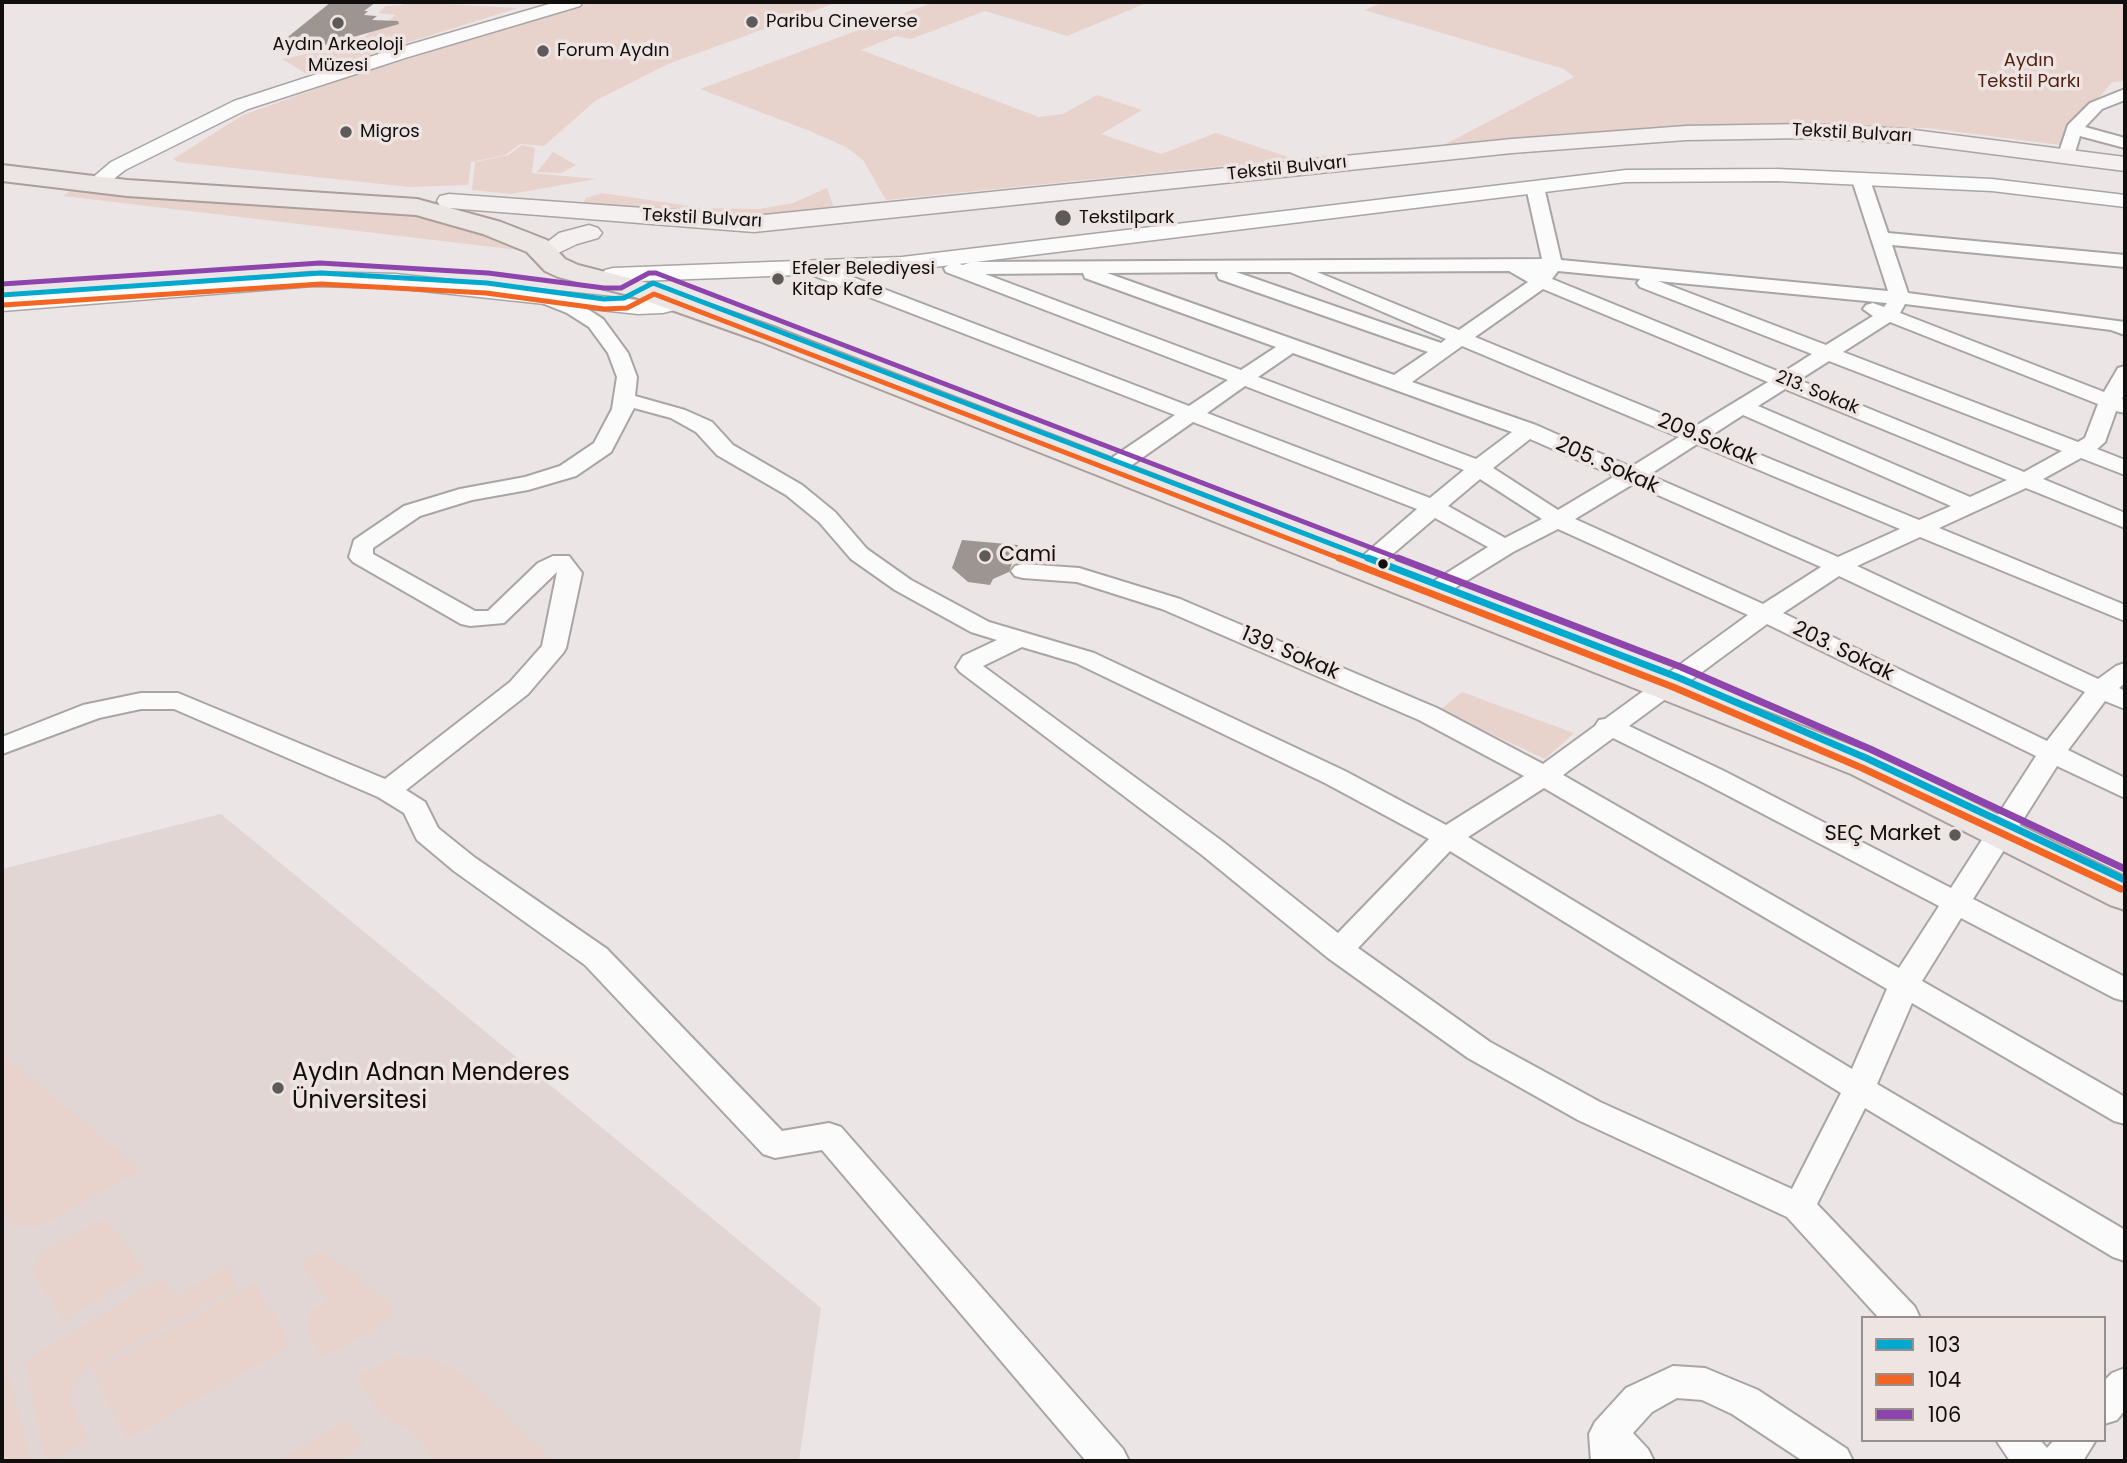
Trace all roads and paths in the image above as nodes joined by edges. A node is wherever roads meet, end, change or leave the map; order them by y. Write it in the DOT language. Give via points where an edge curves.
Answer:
graph roads {
  1 [pos="574,2"];
  2 [pos="588,2"];
  3 [pos="549,12"];
  4 [pos="2125,94"];
  5 [pos="2074,129"];
  6 [pos="2125,142"];
  7 [pos="2067,155"];
  8 [pos="2,163"];
  9 [pos="2125,164"];
  10 [pos="2125,172"];
  11 [pos="2,173"];
  12 [pos="122,177"];
  13 [pos="164,177"];
  14 [pos="1861,180"];
  15 [pos="1535,187"];
  16 [pos="449,201"];
  17 [pos="2125,201"];
  18 [pos="684,226"];
  19 [pos="492,228"];
  20 [pos="1880,238"];
  21 [pos="544,239"];
  22 [pos="928,260"];
  23 [pos="2125,261"];
  24 [pos="1290,267"];
  25 [pos="953,268"];
  26 [pos="1074,268"];
  27 [pos="1207,268"];
  28 [pos="814,269"];
  29 [pos="1616,271"];
  30 [pos="1547,273"];
  31 [pos="612,275"];
  32 [pos="658,292"];
  33 [pos="2,295"];
  34 [pos="544,297"];
  35 [pos="2,304"];
  36 [pos="1894,307"];
  37 [pos="2125,329"];
  38 [pos="1293,344"];
  39 [pos="1452,344"];
  40 [pos="1828,352"];
  41 [pos="2125,372"];
  42 [pos="1246,379"];
  43 [pos="1784,379"];
  44 [pos="1397,383"];
  45 [pos="624,399"];
  46 [pos="2118,404"];
  47 [pos="1740,406"];
  48 [pos="1193,414"];
  49 [pos="1528,430"];
  50 [pos="1695,436"];
  51 [pos="2082,451"];
  52 [pos="1115,466"];
  53 [pos="1479,468"];
  54 [pos="2125,468"];
  55 [pos="1630,477"];
  56 [pos="2026,480"];
  57 [pos="1968,506"];
  58 [pos="1432,508"];
  59 [pos="1558,520"];
  60 [pos="2125,521"];
  61 [pos="1919,528"];
  62 [pos="1505,547"];
  63 [pos="1376,565"];
  64 [pos="1838,566"];
  65 [pos="1023,571"];
  66 [pos="1442,586"];
  67 [pos="1765,614"];
  68 [pos="2125,614"];
  69 [pos="1019,639"];
  70 [pos="2125,671"];
  71 [pos="1670,682"];
  72 [pos="2101,689"];
  73 [pos="2125,701"];
  74 [pos="1608,726"];
  75 [pos="2,746"];
  76 [pos="2051,754"];
  77 [pos="1544,776"];
  78 [pos="2125,789"];
  79 [pos="388,791"];
  80 [pos="2004,829"];
  81 [pos="1447,837"];
  82 [pos="2125,880"];
  83 [pos="2125,895"];
  84 [pos="1958,902"];
  85 [pos="1339,950"];
  86 [pos="1905,983"];
  87 [pos="2125,990"];
  88 [pos="1859,1089"];
  89 [pos="2125,1112"];
  90 [pos="1799,1207"];
  91 [pos="2125,1247"];
  92 [pos="1900,1316"];
  93 [pos="2017,1442"];
  94 [pos="2075,1442"];
  95 [pos="1609,1448"];
  96 [pos="1110,1461"];
  97 [pos="1635,1461"];
  98 [pos="1834,1461"];
  99 [pos="2035,1461"];
  100 [pos="2060,1461"];
  1 -- 3 [label="street"];
  2 -- 3 [label="street"];
  3 -- 12 [label="street" via="241,105"];
  3 -- 13 [label="street" via="284,96 170,153"];
  4 -- 5 [label="street" via="2096,106"];
  5 -- 6 [label="street"];
  5 -- 7 [label="street"];
  7 -- 9 [label="main road, Tekstil Bulvarı"];
  7 -- 18 [label="main road, Tekstil Bulvarı" via="1906,136 1686,132 754,224"];
  8 -- 12 [label="main road"];
  10 -- 18 [label="main road, Tekstil Bulvarı" via="1914,145 1797,140 1652,143 806,228"];
  11 -- 12 [label="main road" via="94,185"];
  12 -- 13 [label="main road"];
  13 -- 16 [label="main road"];
  13 -- 19 [label="main road" via="416,207"];
  14 -- 15 [label="street" via="1674,174"];
  14 -- 17 [label="street" via="1992,185"];
  14 -- 20 [label="street"];
  15 -- 22 [label="street"];
  15 -- 30 [label="street"];
  16 -- 18 [label="main road, Tekstil Bulvarı"];
  16 -- 21 [label="main road" via="511,219"];
  18 -- 21 [label="main road, Tekstil Bulvarı"];
  19 -- 21 [label="main road"];
  19 -- 32 [label="main road" via="537,246 568,271"];
  20 -- 23 [label="street"];
  20 -- 36 [label="street"];
  21 -- 31 [label="main road" via="577,265"];
  22 -- 25 [label="street"];
  22 -- 28 [label="street"];
  24 -- 27 [label="street"];
  24 -- 30 [label="street, 213. Sokak" via="1509,265"];
  24 -- 39 [label="street, 209.Sokak"];
  25 -- 26 [label="street"];
  25 -- 42 [label="street, 203. Sokak"];
  26 -- 27 [label="street"];
  26 -- 38 [label="street, 205. Sokak"];
  27 -- 39 [label="street"];
  28 -- 31 [label="street"];
  28 -- 48 [label="street"];
  29 -- 30 [label="street"];
  29 -- 36 [label="street" via="1825,291"];
  29 -- 40 [label="street"];
  30 -- 39 [label="street"];
  30 -- 43 [label="street, 213. Sokak"];
  31 -- 32 [label="main road"];
  32 -- 33 [label="street" via="604,299 487,283 321,273"];
  32 -- 34 [label="street" via="663,306"];
  32 -- 52 [label="main road"];
  34 -- 35 [label="street" via="395,281 313,279"];
  34 -- 45 [label="street" via="596,323 618,353 627,377"];
  36 -- 37 [label="street"];
  36 -- 40 [label="street"];
  36 -- 46 [label="street"];
  38 -- 42 [label="street"];
  38 -- 44 [label="street, 205. Sokak"];
  39 -- 44 [label="street"];
  39 -- 50 [label="street, 209.Sokak"];
  40 -- 43 [label="street"];
  40 -- 51 [label="street"];
  41 -- 46 [label="street"];
  42 -- 48 [label="street"];
  42 -- 53 [label="street, 203. Sokak"];
  43 -- 47 [label="street"];
  43 -- 56 [label="street, 213. Sokak"];
  44 -- 49 [label="street, 205. Sokak"];
  45 -- 69 [label="street" via="678,414 704,427 725,450 794,490 827,517 859,554 903,585 980,626"];
  45 -- 79 [label="street" via="603,447 568,471 412,511 362,545 361,557 470,619 495,618 546,568 561,561 570,573 554,648 541,664 519,688"];
  46 -- 51 [label="street" via="2094,442"];
  47 -- 50 [label="street"];
  47 -- 57 [label="street"];
  48 -- 52 [label="street"];
  48 -- 58 [label="street"];
  49 -- 53 [label="street"];
  49 -- 55 [label="street, 205. Sokak"];
  50 -- 55 [label="street"];
  50 -- 61 [label="street, 209.Sokak"];
  51 -- 54 [label="street"];
  51 -- 56 [label="street"];
  52 -- 63 [label="main road"];
  53 -- 58 [label="street"];
  53 -- 59 [label="street, 203. Sokak"];
  55 -- 59 [label="street"];
  55 -- 64 [label="street, 205. Sokak"];
  56 -- 57 [label="street"];
  56 -- 60 [label="street, 213. Sokak"];
  57 -- 61 [label="street"];
  58 -- 62 [label="street"];
  58 -- 63 [label="street"];
  59 -- 62 [label="street"];
  59 -- 67 [label="street, 203. Sokak"];
  61 -- 64 [label="street"];
  61 -- 68 [label="street, 209.Sokak"];
  62 -- 66 [label="street"];
  63 -- 66 [label="main road"];
  63 -- 71 [label="main road"];
  64 -- 67 [label="street"];
  64 -- 72 [label="street, 205. Sokak"];
  65 -- 77 [label="street, 139. Sokak" via="1079,575 1180,608 1427,714"];
  66 -- 71 [label="main road"];
  67 -- 71 [label="street"];
  67 -- 76 [label="street, 203. Sokak"];
  69 -- 81 [label="street" via="1085,658 1335,777"];
  69 -- 85 [label="street" via="972,661 969,667 1212,848"];
  70 -- 72 [label="street"];
  71 -- 74 [label="street"];
  71 -- 80 [label="main road"];
  72 -- 73 [label="street, 205. Sokak"];
  72 -- 76 [label="street"];
  74 -- 77 [label="street"];
  74 -- 84 [label="street"];
  75 -- 79 [label="street" via="92,710 141,701 178,701"];
  76 -- 78 [label="street, 203. Sokak"];
  76 -- 80 [label="street"];
  77 -- 81 [label="street"];
  77 -- 86 [label="street, 139. Sokak"];
  79 -- 96 [label="street" via="415,808 426,833 464,864 596,957 775,1145 828,1136"];
  80 -- 82 [label="main road"];
  80 -- 83 [label="main road"];
  80 -- 84 [label="street"];
  81 -- 85 [label="street"];
  81 -- 88 [label="street"];
  84 -- 86 [label="street"];
  84 -- 87 [label="street"];
  85 -- 90 [label="street" via="1479,1050 1589,1111"];
  86 -- 88 [label="street"];
  86 -- 89 [label="street, 139. Sokak"];
  88 -- 90 [label="street"];
  88 -- 91 [label="street"];
  90 -- 92 [label="street"];
  93 -- 99 [label="street"];
  94 -- 100 [label="street"];
  95 -- 97 [label="street"];
  95 -- 98 [label="street" via="1639,1400 1674,1382 1705,1384 1745,1402"];
}
